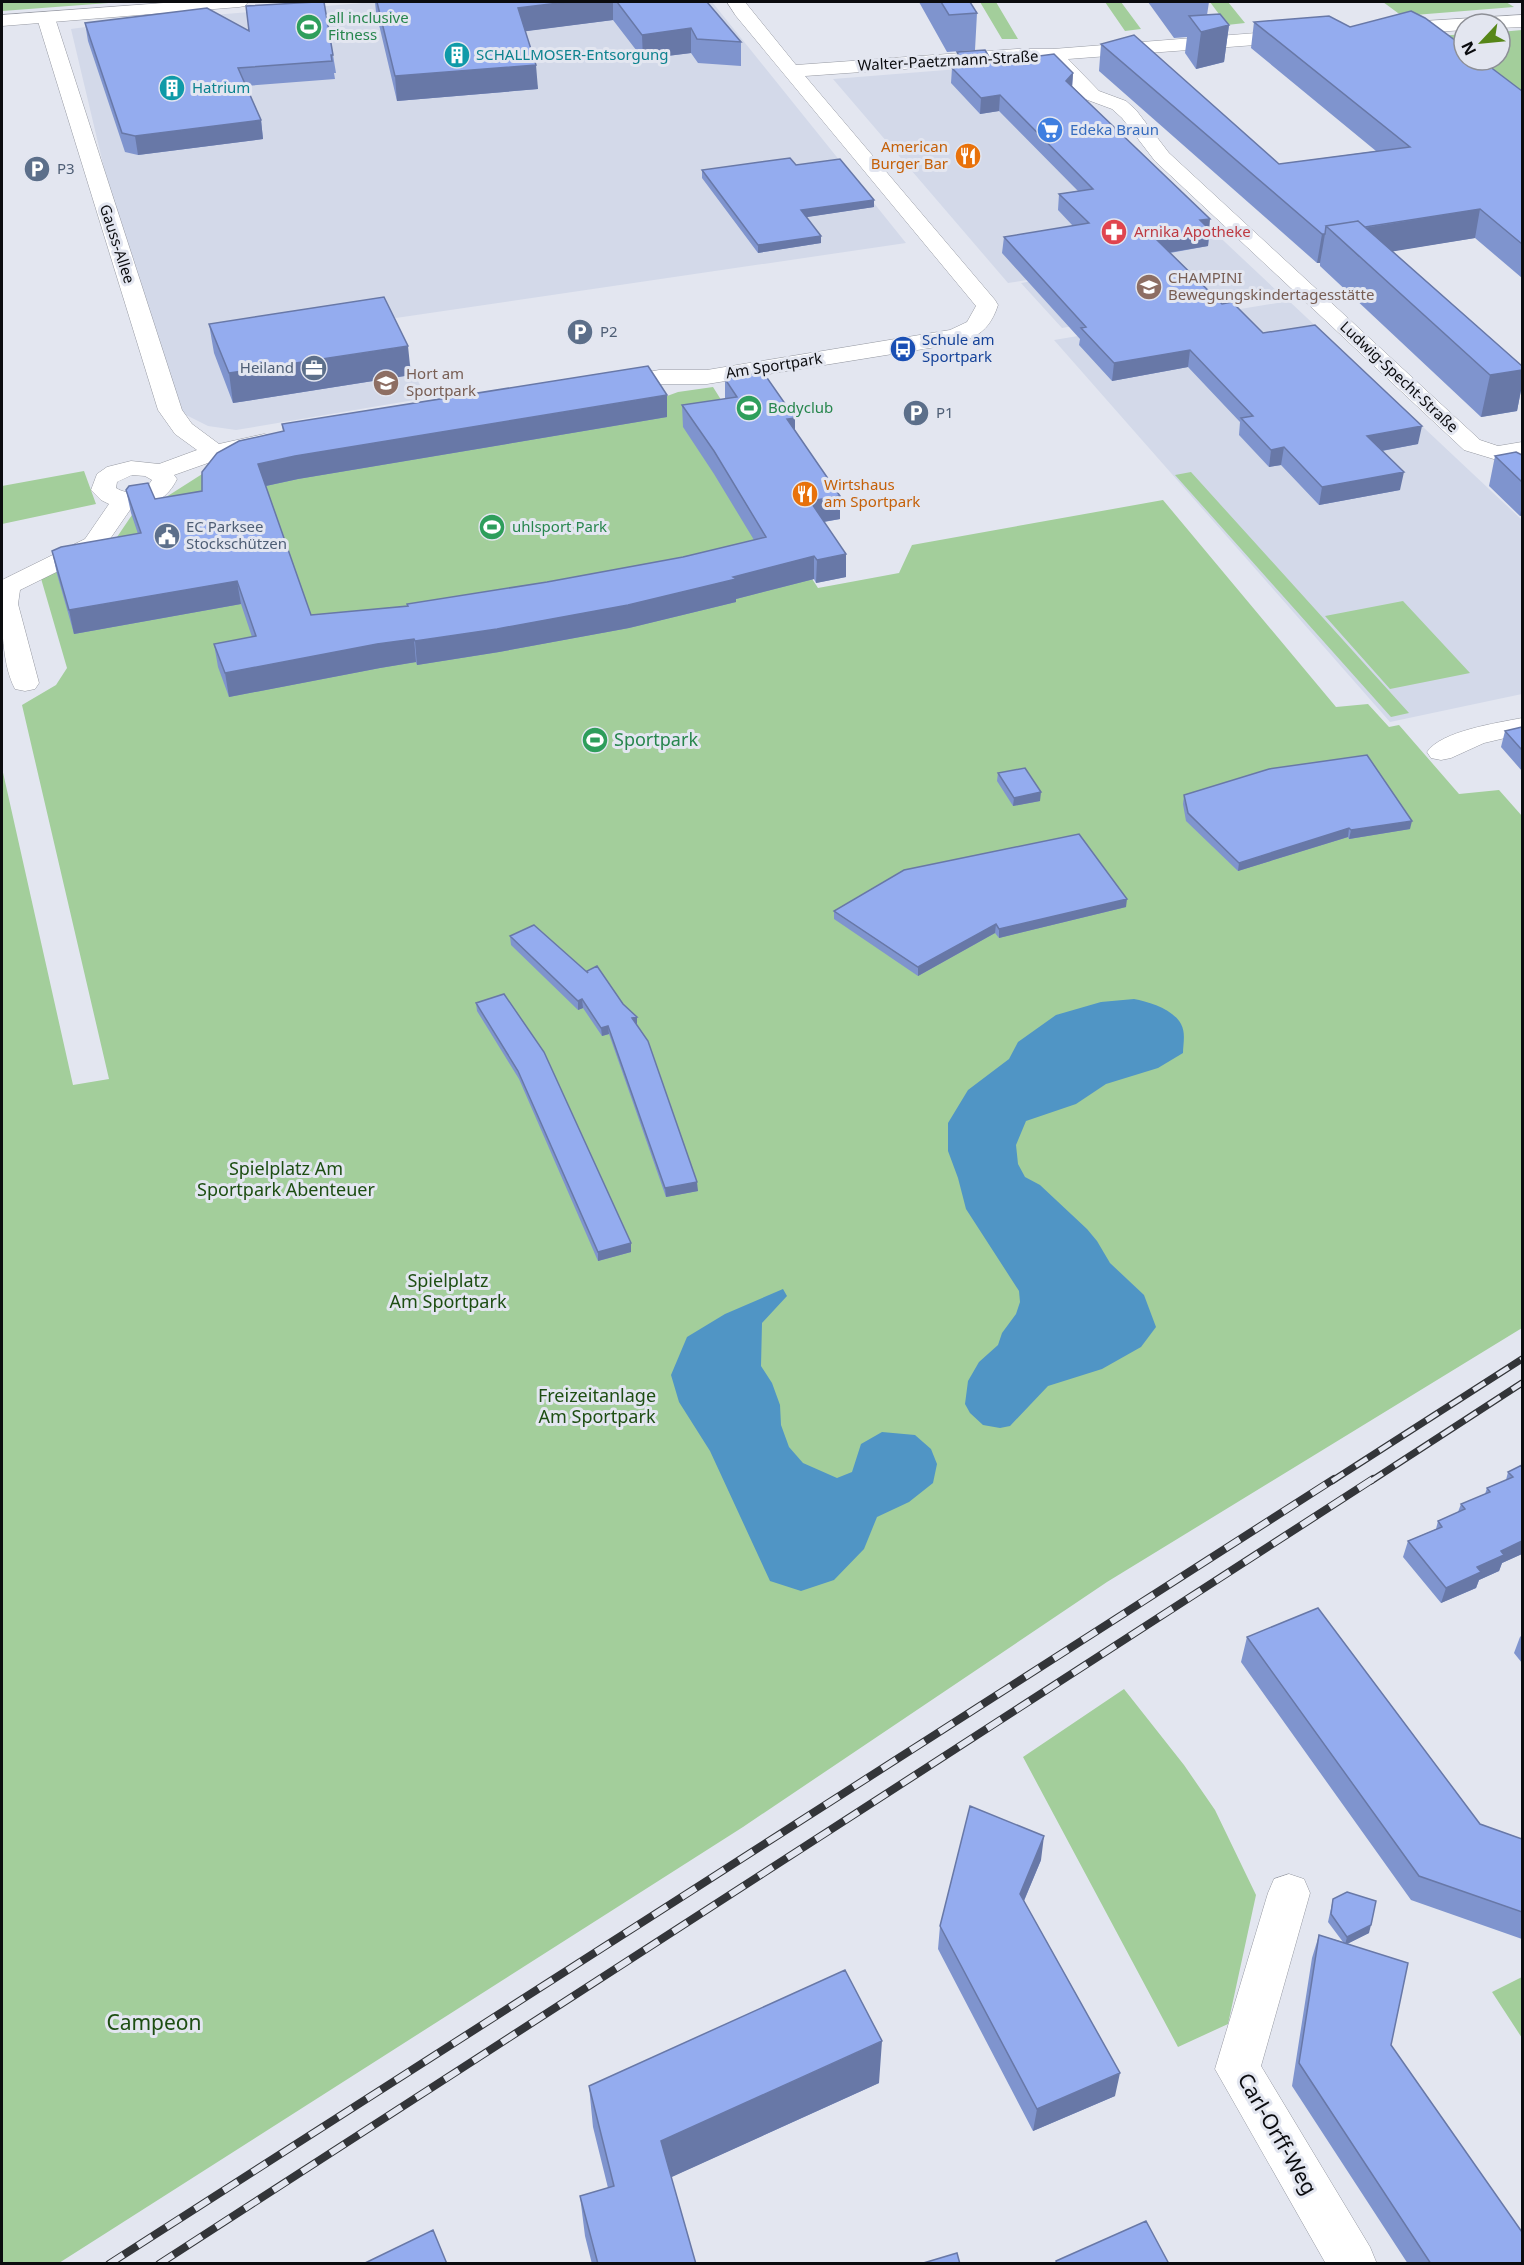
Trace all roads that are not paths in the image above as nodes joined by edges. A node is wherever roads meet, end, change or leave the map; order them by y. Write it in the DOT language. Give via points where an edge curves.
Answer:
graph roads {
  1 [pos="239,2"];
  2 [pos="736,2"];
  3 [pos="46,18"];
  4 [pos="2,21"];
  5 [pos="1452,25"];
  6 [pos="1376,30"];
  7 [pos="1310,36"];
  8 [pos="1053,55"];
  9 [pos="791,71"];
  10 [pos="591,388"];
  11 [pos="287,437"];
  12 [pos="215,452"];
  13 [pos="1520,460"];
  14 [pos="25,683"];
  15 [pos="1522,726"];
  16 [pos="1441,752"];
  17 [pos="1289,1893"];
  18 [pos="1353,2264"];
  1 -- 3 [label="street"];
  2 -- 9 [label="street, Am Sportpark"];
  3 -- 4 [label="street"];
  3 -- 12 [label="street, Gauss-Allee" via="170,410 186,432"];
  5 -- 6 [label="street"];
  7 -- 8 [label="street, Walter-Paetzmann-Straße"];
  8 -- 9 [label="street, Walter-Paetzmann-Straße"];
  8 -- 13 [label="street, Ludwig-Specht-Straße" via="1092,95 1119,105 1129,114 1162,157 1472,445"];
  9 -- 10 [label="street, Am Sportpark" via="987,305 984,319 963,334 936,340 707,377 659,377"];
  11 -- 12 [label="street"];
  12 -- 14 [label="street" via="160,472 147,468 116,472 106,479 103,490 124,500 94,544 10,585 5,604"];
  15 -- 16 [label="street" via="1475,736"];
  17 -- 18 [label="street, Carl-Orff-Weg" via="1238,2069"];
}
